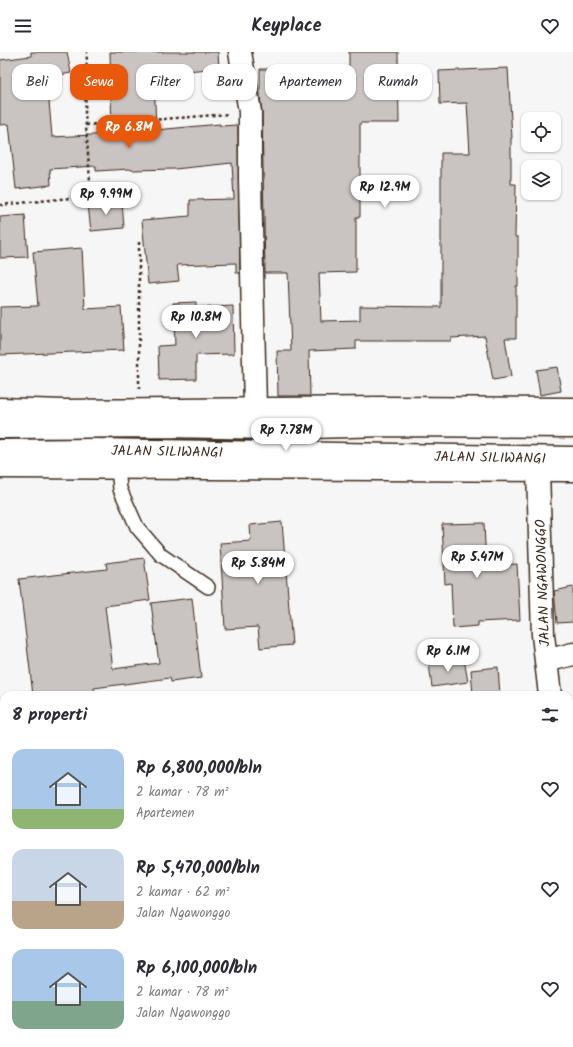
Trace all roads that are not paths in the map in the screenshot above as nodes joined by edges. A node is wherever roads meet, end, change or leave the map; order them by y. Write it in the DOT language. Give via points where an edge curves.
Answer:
graph roads {
  1 [pos="240,52"];
  2 [pos="573,408"];
  3 [pos="0,409"];
  4 [pos="255,409"];
  5 [pos="386,417"];
  6 [pos="95,426"];
  7 [pos="166,426"];
  8 [pos="573,426"];
  9 [pos="0,427"];
  10 [pos="93,450"];
  11 [pos="0,451"];
  12 [pos="164,451"];
  13 [pos="573,458"];
  14 [pos="389,463"];
  15 [pos="0,467"];
  16 [pos="118,467"];
  17 [pos="538,470"];
  18 [pos="573,470"];
  19 [pos="208,587"];
  20 [pos="573,654"];
  21 [pos="546,661"];
  22 [pos="550,691"];
  1 -- 4 [label="main road" via="250,112"];
  2 -- 5 [label="main road"];
  3 -- 4 [label="main road"];
  4 -- 5 [label="main road"];
  5 -- 7 [label="main road, JALAN SILIWANGI" via="272,428"];
  5 -- 8 [label="main road, JALAN SILIWANGI"];
  6 -- 7 [label="main road, JALAN SILIWANGI"];
  6 -- 9 [label="main road, JALAN SILIWANGI"];
  6 -- 10 [label="main road"];
  7 -- 12 [label="main road"];
  10 -- 11 [label="main road, JALAN SILIWANGI"];
  10 -- 12 [label="main road, JALAN SILIWANGI"];
  12 -- 14 [label="main road, JALAN SILIWANGI"];
  13 -- 14 [label="main road, JALAN SILIWANGI"];
  14 -- 16 [label="main road"];
  14 -- 17 [label="main road"];
  15 -- 16 [label="main road"];
  16 -- 19 [label="lane" via="120,489 137,527 161,555"];
  17 -- 18 [label="main road"];
  17 -- 21 [label="main road, JALAN NGAWONGGO"];
  20 -- 21 [label="main road"];
  21 -- 22 [label="main road, JALAN NGAWONGGO"];
}
